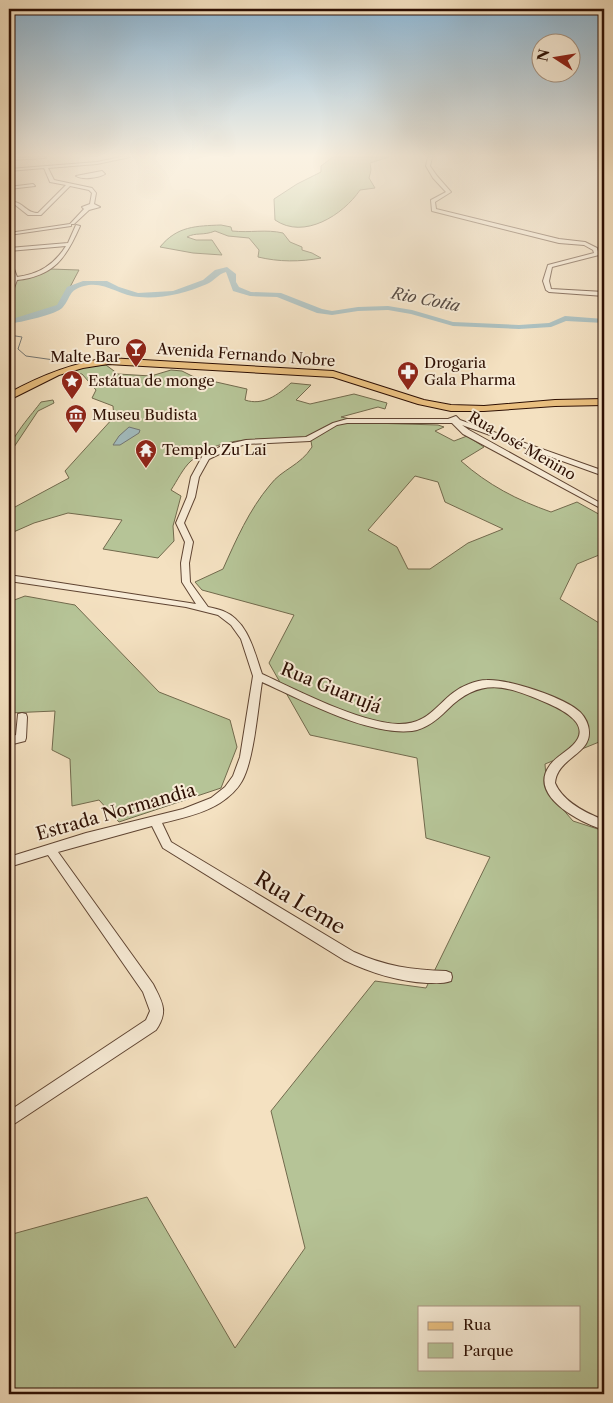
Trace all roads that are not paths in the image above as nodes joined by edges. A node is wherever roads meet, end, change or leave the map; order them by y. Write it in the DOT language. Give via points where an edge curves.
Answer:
graph roads {
  1 [pos="486,222"];
  2 [pos="70,224"];
  3 [pos="79,225"];
  4 [pos="9,233"];
  5 [pos="68,244"];
  6 [pos="9,249"];
  7 [pos="9,266"];
  8 [pos="15,279"];
  9 [pos="9,290"];
  10 [pos="604,294"];
  11 [pos="9,397"];
  12 [pos="604,402"];
  13 [pos="456,408"];
  14 [pos="454,420"];
  15 [pos="604,473"];
  16 [pos="604,508"];
  17 [pos="9,578"];
  18 [pos="204,608"];
  19 [pos="258,676"];
  20 [pos="22,717"];
  21 [pos="9,741"];
  22 [pos="155,821"];
  23 [pos="604,825"];
  24 [pos="50,849"];
  25 [pos="9,862"];
  26 [pos="446,976"];
  27 [pos="9,1119"];
  1 -- 10 [label="street" via="590,245 597,254 550,266 546,281 550,290"];
  2 -- 3 [label="street"];
  2 -- 4 [label="street"];
  3 -- 5 [label="street"];
  5 -- 6 [label="street"];
  5 -- 8 [label="street" via="63,256 51,268 36,277"];
  7 -- 8 [label="street"];
  8 -- 9 [label="street"];
  11 -- 13 [label="main road, Avenida Fernando Nobre" via="73,367 88,363 129,362 333,374"];
  12 -- 13 [label="main road, Avenida Fernando Nobre"];
  13 -- 14 [label="street, Rua José Menino"];
  14 -- 15 [label="street"];
  14 -- 16 [label="street, Rua José Menino" via="466,432"];
  14 -- 18 [label="street" via="340,422 311,437 238,444 206,458 197,470 191,497 180,523 189,542 186,582"];
  17 -- 18 [label="street, Estrada Normandia"];
  18 -- 19 [label="street, Estrada Normandia" via="221,613 234,624 245,638"];
  19 -- 22 [label="street, Estrada Normandia" via="245,756 238,778 215,801"];
  19 -- 23 [label="street, Rua Guarujá" via="364,721 386,726 412,727 429,721 459,694 479,684 522,690 562,706 576,713 585,731 584,739 550,775 549,784 557,797 572,810"];
  20 -- 21 [label="street" via="21,738"];
  22 -- 24 [label="street, Estrada Normandia"];
  22 -- 26 [label="street, Rua Leme" via="167,845 258,897 330,945 372,967 412,977"];
  24 -- 25 [label="street, Estrada Normandia"];
  24 -- 27 [label="street" via="148,988 158,1010 157,1017 151,1025"];
}
